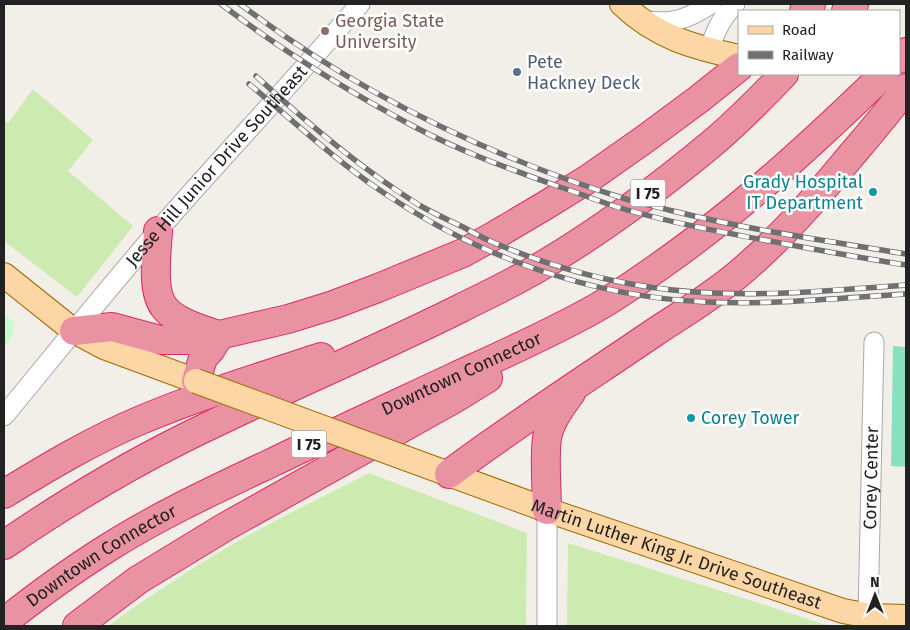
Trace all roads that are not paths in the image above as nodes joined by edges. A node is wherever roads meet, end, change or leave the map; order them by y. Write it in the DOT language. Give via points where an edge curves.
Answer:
graph roads {
  1 [pos="360,4"];
  2 [pos="622,4"];
  3 [pos="711,4"];
  4 [pos="735,4"];
  5 [pos="643,21"];
  6 [pos="729,57"];
  7 [pos="783,75"];
  8 [pos="883,75"];
  9 [pos="906,88"];
  10 [pos="158,231"];
  11 [pos="4,275"];
  12 [pos="496,291"];
  13 [pos="596,308"];
  14 [pos="74,331"];
  15 [pos="219,336"];
  16 [pos="874,342"];
  17 [pos="193,376"];
  18 [pos="575,386"];
  19 [pos="4,416"];
  20 [pos="449,474"];
  21 [pos="4,494"];
  22 [pos="547,510"];
  23 [pos="4,544"];
  24 [pos="868,616"];
  25 [pos="906,617"];
  26 [pos="4,622"];
  27 [pos="77,626"];
  28 [pos="547,626"];
  1 -- 10 [label="street, Jesse Hill Junior Drive Southeast"];
  2 -- 5 [label="main road"];
  3 -- 5 [label="street" via="672,22"];
  4 -- 6 [label="street" via="716,29"];
  5 -- 6 [label="main road" via="672,38"];
  6 -- 15 [label="highway" via="699,99 588,179 464,253 333,305"];
  7 -- 12 [label="highway, I 75" via="716,140 671,176 586,238"];
  8 -- 13 [label="highway, Downtown Connector / I 75" via="847,111 721,221 670,260"];
  9 -- 18 [label="highway" via="769,247 735,277"];
  10 -- 14 [label="street, Jesse Hill Junior Drive Southeast"];
  10 -- 15 [label="highway" via="156,277 159,298 164,307 180,320"];
  11 -- 14 [label="main road"];
  12 -- 21 [label="highway" via="405,328 140,420 70,455"];
  12 -- 23 [label="highway, I 75" via="173,443 114,475"];
  13 -- 26 [label="highway, Downtown Connector / I 75" via="190,502 100,553"];
  13 -- 27 [label="highway" via="454,399 154,570"];
  14 -- 15 [label="highway" via="112,327 174,341"];
  14 -- 17 [label="main road" via="104,347"];
  14 -- 19 [label="street, Jesse Hill Junior Drive Southeast"];
  15 -- 17 [label="highway"];
  16 -- 24 [label="street, Corey Center"];
  17 -- 20 [label="main road, Martin Luther King Jr. Drive Southeast, bridge"];
  18 -- 20 [label="highway"];
  18 -- 22 [label="highway" via="553,421 547,438"];
  20 -- 22 [label="main road, Martin Luther King Jr. Drive Southeast"];
  22 -- 24 [label="main road, Martin Luther King Jr. Drive Southeast" via="843,611"];
  22 -- 28 [label="street"];
  24 -- 25 [label="main road, Martin Luther King Jr. Drive Southeast"];
}
